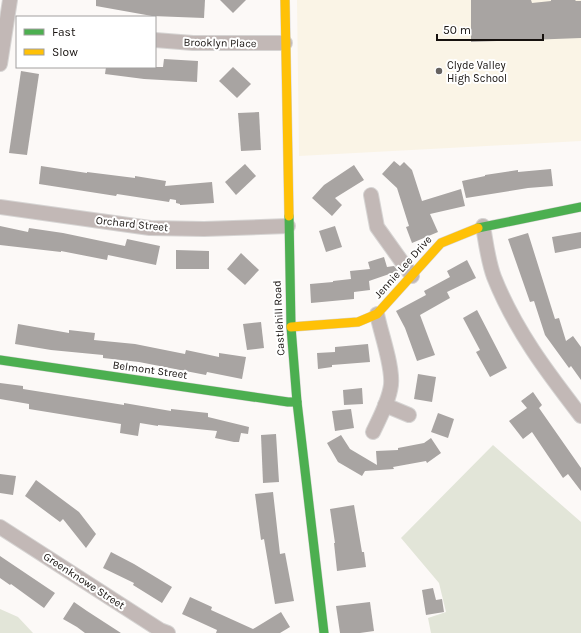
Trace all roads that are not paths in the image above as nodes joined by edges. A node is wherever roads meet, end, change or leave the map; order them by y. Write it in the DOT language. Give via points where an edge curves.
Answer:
graph roads {
  1 [pos="10,0"];
  2 [pos="285,0"];
  3 [pos="12,21"];
  4 [pos="156,40"];
  5 [pos="285,43"];
  6 [pos="0,64"];
  7 [pos="371,195"];
  8 [pos="0,207"];
  9 [pos="581,207"];
  10 [pos="288,226"];
  11 [pos="482,226"];
  12 [pos="412,276"];
  13 [pos="376,314"];
  14 [pos="291,327"];
  15 [pos="0,360"];
  16 [pos="297,402"];
  17 [pos="385,405"];
  18 [pos="409,415"];
  19 [pos="581,416"];
  20 [pos="373,432"];
  21 [pos="0,527"];
  22 [pos="168,633"];
  23 [pos="324,633"];
  1 -- 3 [label="street"];
  2 -- 5 [label="main road, Castlehill Road"];
  3 -- 6 [label="street"];
  4 -- 5 [label="street, Brooklyn Place" via="193,43"];
  5 -- 10 [label="main road, Castlehill Road"];
  7 -- 12 [label="street" via="377,228"];
  8 -- 10 [label="street, Orchard Street" via="150,228"];
  9 -- 11 [label="main road, Jennie Lee Drive"];
  10 -- 14 [label="main road, Castlehill Road"];
  11 -- 12 [label="main road, Jennie Lee Drive" via="441,243"];
  11 -- 19 [label="street" via="494,276 514,321 530,348"];
  12 -- 13 [label="main road, Jennie Lee Drive"];
  13 -- 14 [label="main road, Jennie Lee Drive" via="358,322"];
  13 -- 17 [label="street" via="390,366 391,384"];
  14 -- 16 [label="main road, Castlehill Road"];
  15 -- 16 [label="main road, Belmont Street"];
  16 -- 23 [label="main road, Castlehill Road"];
  17 -- 18 [label="street"];
  17 -- 20 [label="street"];
  21 -- 22 [label="street, Greenknowe Street"];
}
